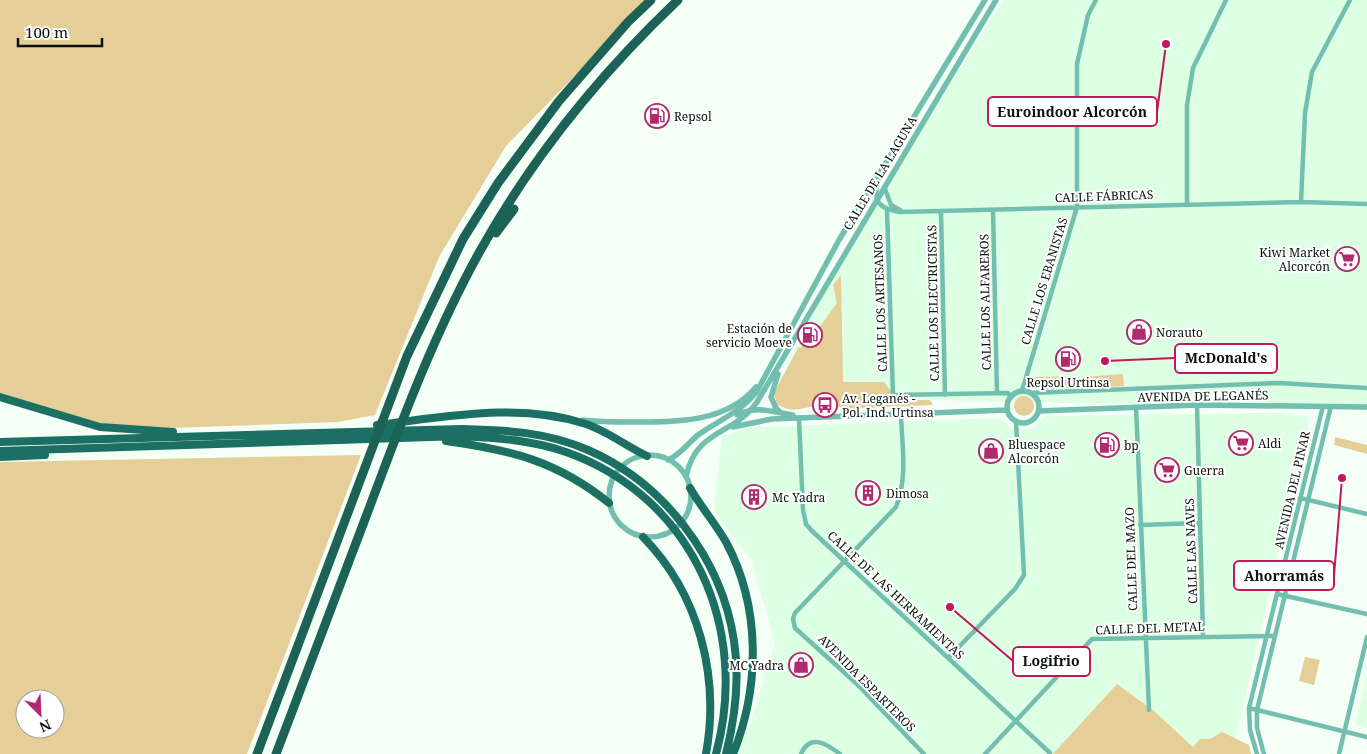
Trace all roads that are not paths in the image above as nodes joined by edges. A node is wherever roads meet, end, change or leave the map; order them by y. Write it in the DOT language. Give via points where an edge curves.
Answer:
graph roads {
  1 [pos="651,0"];
  2 [pos="678,0"];
  3 [pos="986,0"];
  4 [pos="996,0"];
  5 [pos="1096,0"];
  6 [pos="1226,0"];
  7 [pos="1350,0"];
  8 [pos="882,171"];
  9 [pos="885,189"];
  10 [pos="878,202"];
  11 [pos="1301,202"];
  12 [pos="1187,204"];
  13 [pos="1367,204"];
  14 [pos="1077,207"];
  15 [pos="514,209"];
  16 [pos="887,210"];
  17 [pos="994,210"];
  18 [pos="941,211"];
  19 [pos="904,212"];
  20 [pos="483,246"];
  21 [pos="785,357"];
  22 [pos="767,371"];
  23 [pos="1367,388"];
  24 [pos="1022,391"];
  25 [pos="997,393"];
  26 [pos="1031,393"];
  27 [pos="945,395"];
  28 [pos="0,397"];
  29 [pos="1011,397"];
  30 [pos="1197,405"];
  31 [pos="1323,406"];
  32 [pos="1331,406"];
  33 [pos="1136,407"];
  34 [pos="1367,407"];
  35 [pos="753,409"];
  36 [pos="1007,410"];
  37 [pos="1039,411"];
  38 [pos="783,414"];
  39 [pos="901,414"];
  40 [pos="558,417"];
  41 [pos="799,418"];
  42 [pos="1016,421"];
  43 [pos="710,427"];
  44 [pos="356,431"];
  45 [pos="255,434"];
  46 [pos="708,438"];
  47 [pos="434,439"];
  48 [pos="0,442"];
  49 [pos="202,446"];
  50 [pos="0,451"];
  51 [pos="647,456"];
  52 [pos="0,457"];
  53 [pos="668,460"];
  54 [pos="686,477"];
  55 [pos="690,488"];
  56 [pos="1300,498"];
  57 [pos="1308,500"];
  58 [pos="609,503"];
  59 [pos="1367,514"];
  60 [pos="1200,523"];
  61 [pos="1140,525"];
  62 [pos="643,537"];
  63 [pos="844,560"];
  64 [pos="1277,594"];
  65 [pos="1285,595"];
  66 [pos="1367,614"];
  67 [pos="1267,634"];
  68 [pos="1203,635"];
  69 [pos="1275,636"];
  70 [pos="1367,636"];
  71 [pos="1144,637"];
  72 [pos="949,657"];
  73 [pos="1249,708"];
  74 [pos="1148,710"];
  75 [pos="1257,710"];
  76 [pos="1016,720"];
  77 [pos="1344,731"];
  78 [pos="1367,737"];
  79 [pos="1050,753"];
  80 [pos="256,754"];
  81 [pos="276,754"];
  82 [pos="706,754"];
  83 [pos="716,754"];
  84 [pos="726,754"];
  85 [pos="733,754"];
  86 [pos="801,754"];
  87 [pos="840,754"];
  88 [pos="924,754"];
  89 [pos="985,754"];
  90 [pos="1257,754"];
  91 [pos="1264,754"];
  92 [pos="1339,754"];
  1 -- 80 [label="highway" via="559,101 498,183 463,239 407,356"];
  2 -- 20 [label="highway" via="572,114 516,192"];
  3 -- 8 [label="street, CALLE DE LA LAGUNA"];
  4 -- 9 [label="street, CALLE DE LA LAGUNA" via="894,168"];
  5 -- 14 [label="street, CALLE LOS EBANISTAS" via="1088,15 1077,64"];
  6 -- 12 [label="street" via="1193,68 1187,105"];
  7 -- 11 [label="street" via="1312,72 1305,113"];
  8 -- 10 [label="street" via="875,190"];
  8 -- 22 [label="street, CALLE DE LA LAGUNA" via="839,240"];
  9 -- 10 [label="street, CALLE DE LA LAGUNA"];
  9 -- 19 [label="street" via="891,204"];
  10 -- 16 [label="street"];
  10 -- 21 [label="street, CALLE DE LA LAGUNA" via="848,247"];
  11 -- 12 [label="street, CALLE FÁBRICAS"];
  11 -- 13 [label="street, CALLE FÁBRICAS"];
  12 -- 14 [label="street, CALLE FÁBRICAS"];
  14 -- 17 [label="street, CALLE FÁBRICAS"];
  14 -- 24 [label="street, CALLE LOS EBANISTAS"];
  15 -- 20 [label="highway"];
  16 -- 19 [label="street, CALLE FÁBRICAS"];
  16 -- 27 [label="street, CALLE LOS ARTESANOS" via="893,395"];
  17 -- 18 [label="street, CALLE FÁBRICAS"];
  17 -- 25 [label="street, CALLE LOS ALFAREROS"];
  18 -- 19 [label="street, CALLE FÁBRICAS"];
  18 -- 27 [label="street, CALLE LOS ELECTRICISTAS"];
  20 -- 81 [label="highway" via="407,409"];
  21 -- 35 [label="street, CALLE DE LA LAGUNA"];
  21 -- 38 [label="street" via="771,397"];
  22 -- 40 [label="street" via="741,401 704,418 593,422"];
  22 -- 43 [label="street" via="757,391 744,406"];
  23 -- 26 [label="street, AVENIDA DE LEGANÉS" via="1278,383"];
  24 -- 26 [label="street"];
  24 -- 29 [label="street"];
  25 -- 27 [label="street"];
  25 -- 29 [label="street" via="1008,393"];
  26 -- 37 [label="street" via="1037,399"];
  28 -- 45 [label="highway" via="74,421 108,428"];
  29 -- 36 [label="street"];
  30 -- 31 [label="street, AVENIDA DE LEGANÉS"];
  30 -- 33 [label="street, AVENIDA DE LEGANÉS"];
  30 -- 60 [label="street, CALLE LAS NAVES"];
  31 -- 32 [label="street, AVENIDA DE LEGANÉS"];
  31 -- 56 [label="street, AVENIDA DEL PINAR"];
  32 -- 34 [label="street, AVENIDA DE LEGANÉS"];
  32 -- 57 [label="street, AVENIDA DEL PINAR"];
  33 -- 37 [label="street, AVENIDA DE LEGANÉS"];
  33 -- 61 [label="street, CALLE DEL MAZO"];
  35 -- 38 [label="street" via="763,408"];
  35 -- 43 [label="street"];
  35 -- 46 [label="street"];
  36 -- 39 [label="street"];
  36 -- 42 [label="street"];
  37 -- 42 [label="street" via="1032,420"];
  38 -- 41 [label="street"];
  39 -- 41 [label="street"];
  39 -- 63 [label="street" via="904,479 896,507"];
  40 -- 44 [label="highway" via="504,412 372,426"];
  40 -- 51 [label="highway" via="588,425"];
  41 -- 46 [label="street" via="748,422"];
  41 -- 63 [label="street, CALLE DE LAS HERRAMIENTAS" via="804,517 812,531"];
  42 -- 72 [label="street" via="1024,575 1015,589"];
  43 -- 53 [label="street"];
  44 -- 45 [label="highway"];
  44 -- 84 [label="highway" via="524,431 570,443 606,459 633,476 672,511 692,536 711,568 726,607 734,642 736,699"];
  45 -- 48 [label="highway"];
  46 -- 54 [label="street" via="694,452"];
  47 -- 49 [label="highway"];
  47 -- 58 [label="highway" via="505,450 532,458 579,480"];
  47 -- 83 [label="highway" via="461,436 512,439 564,451 600,467 627,484 664,517 702,572 717,610 724,643 727,699"];
  49 -- 50 [label="highway"];
  49 -- 52 [label="highway"];
  51 -- 53 [label="street"];
  51 -- 58 [label="street" via="622,466 612,483"];
  53 -- 54 [label="street"];
  54 -- 55 [label="street"];
  55 -- 62 [label="street" via="690,504 684,518 673,530 659,536"];
  55 -- 85 [label="highway" via="726,543 749,606 752,678 747,711"];
  56 -- 57 [label="street"];
  56 -- 64 [label="street, AVENIDA DEL PINAR"];
  57 -- 59 [label="street"];
  57 -- 65 [label="street, AVENIDA DEL PINAR"];
  58 -- 62 [label="street" via="622,526"];
  60 -- 61 [label="street"];
  60 -- 68 [label="street, CALLE LAS NAVES"];
  61 -- 71 [label="street, CALLE DEL MAZO"];
  62 -- 82 [label="highway" via="675,576 698,627 707,657 712,719"];
  63 -- 72 [label="street, CALLE DE LAS HERRAMIENTAS"];
  63 -- 88 [label="street, AVENIDA ESPARTEROS" via="796,613 793,619 795,628 857,684"];
  64 -- 65 [label="street"];
  64 -- 67 [label="street, AVENIDA DEL PINAR"];
  65 -- 66 [label="street"];
  65 -- 69 [label="street, AVENIDA DEL PINAR"];
  67 -- 68 [label="street, CALLE DEL METAL"];
  67 -- 69 [label="street, CALLE DEL METAL"];
  67 -- 73 [label="street, AVENIDA DEL PINAR"];
  68 -- 71 [label="street, CALLE DEL METAL"];
  69 -- 75 [label="street, AVENIDA DEL PINAR"];
  70 -- 77 [label="street"];
  71 -- 74 [label="street, CALLE DEL MAZO"];
  71 -- 76 [label="street, CALLE DEL METAL" via="1089,640"];
  72 -- 76 [label="street, CALLE DE LAS HERRAMIENTAS"];
  73 -- 75 [label="street"];
  73 -- 90 [label="street, AVENIDA DEL PINAR" via="1250,730"];
  75 -- 77 [label="street"];
  75 -- 91 [label="street, AVENIDA DEL PINAR" via="1257,728"];
  76 -- 79 [label="street, CALLE DE LAS HERRAMIENTAS"];
  76 -- 89 [label="street, CALLE DEL METAL"];
  77 -- 78 [label="street"];
  77 -- 92 [label="street"];
  86 -- 87 [label="street" via="808,744 819,741"];
}
